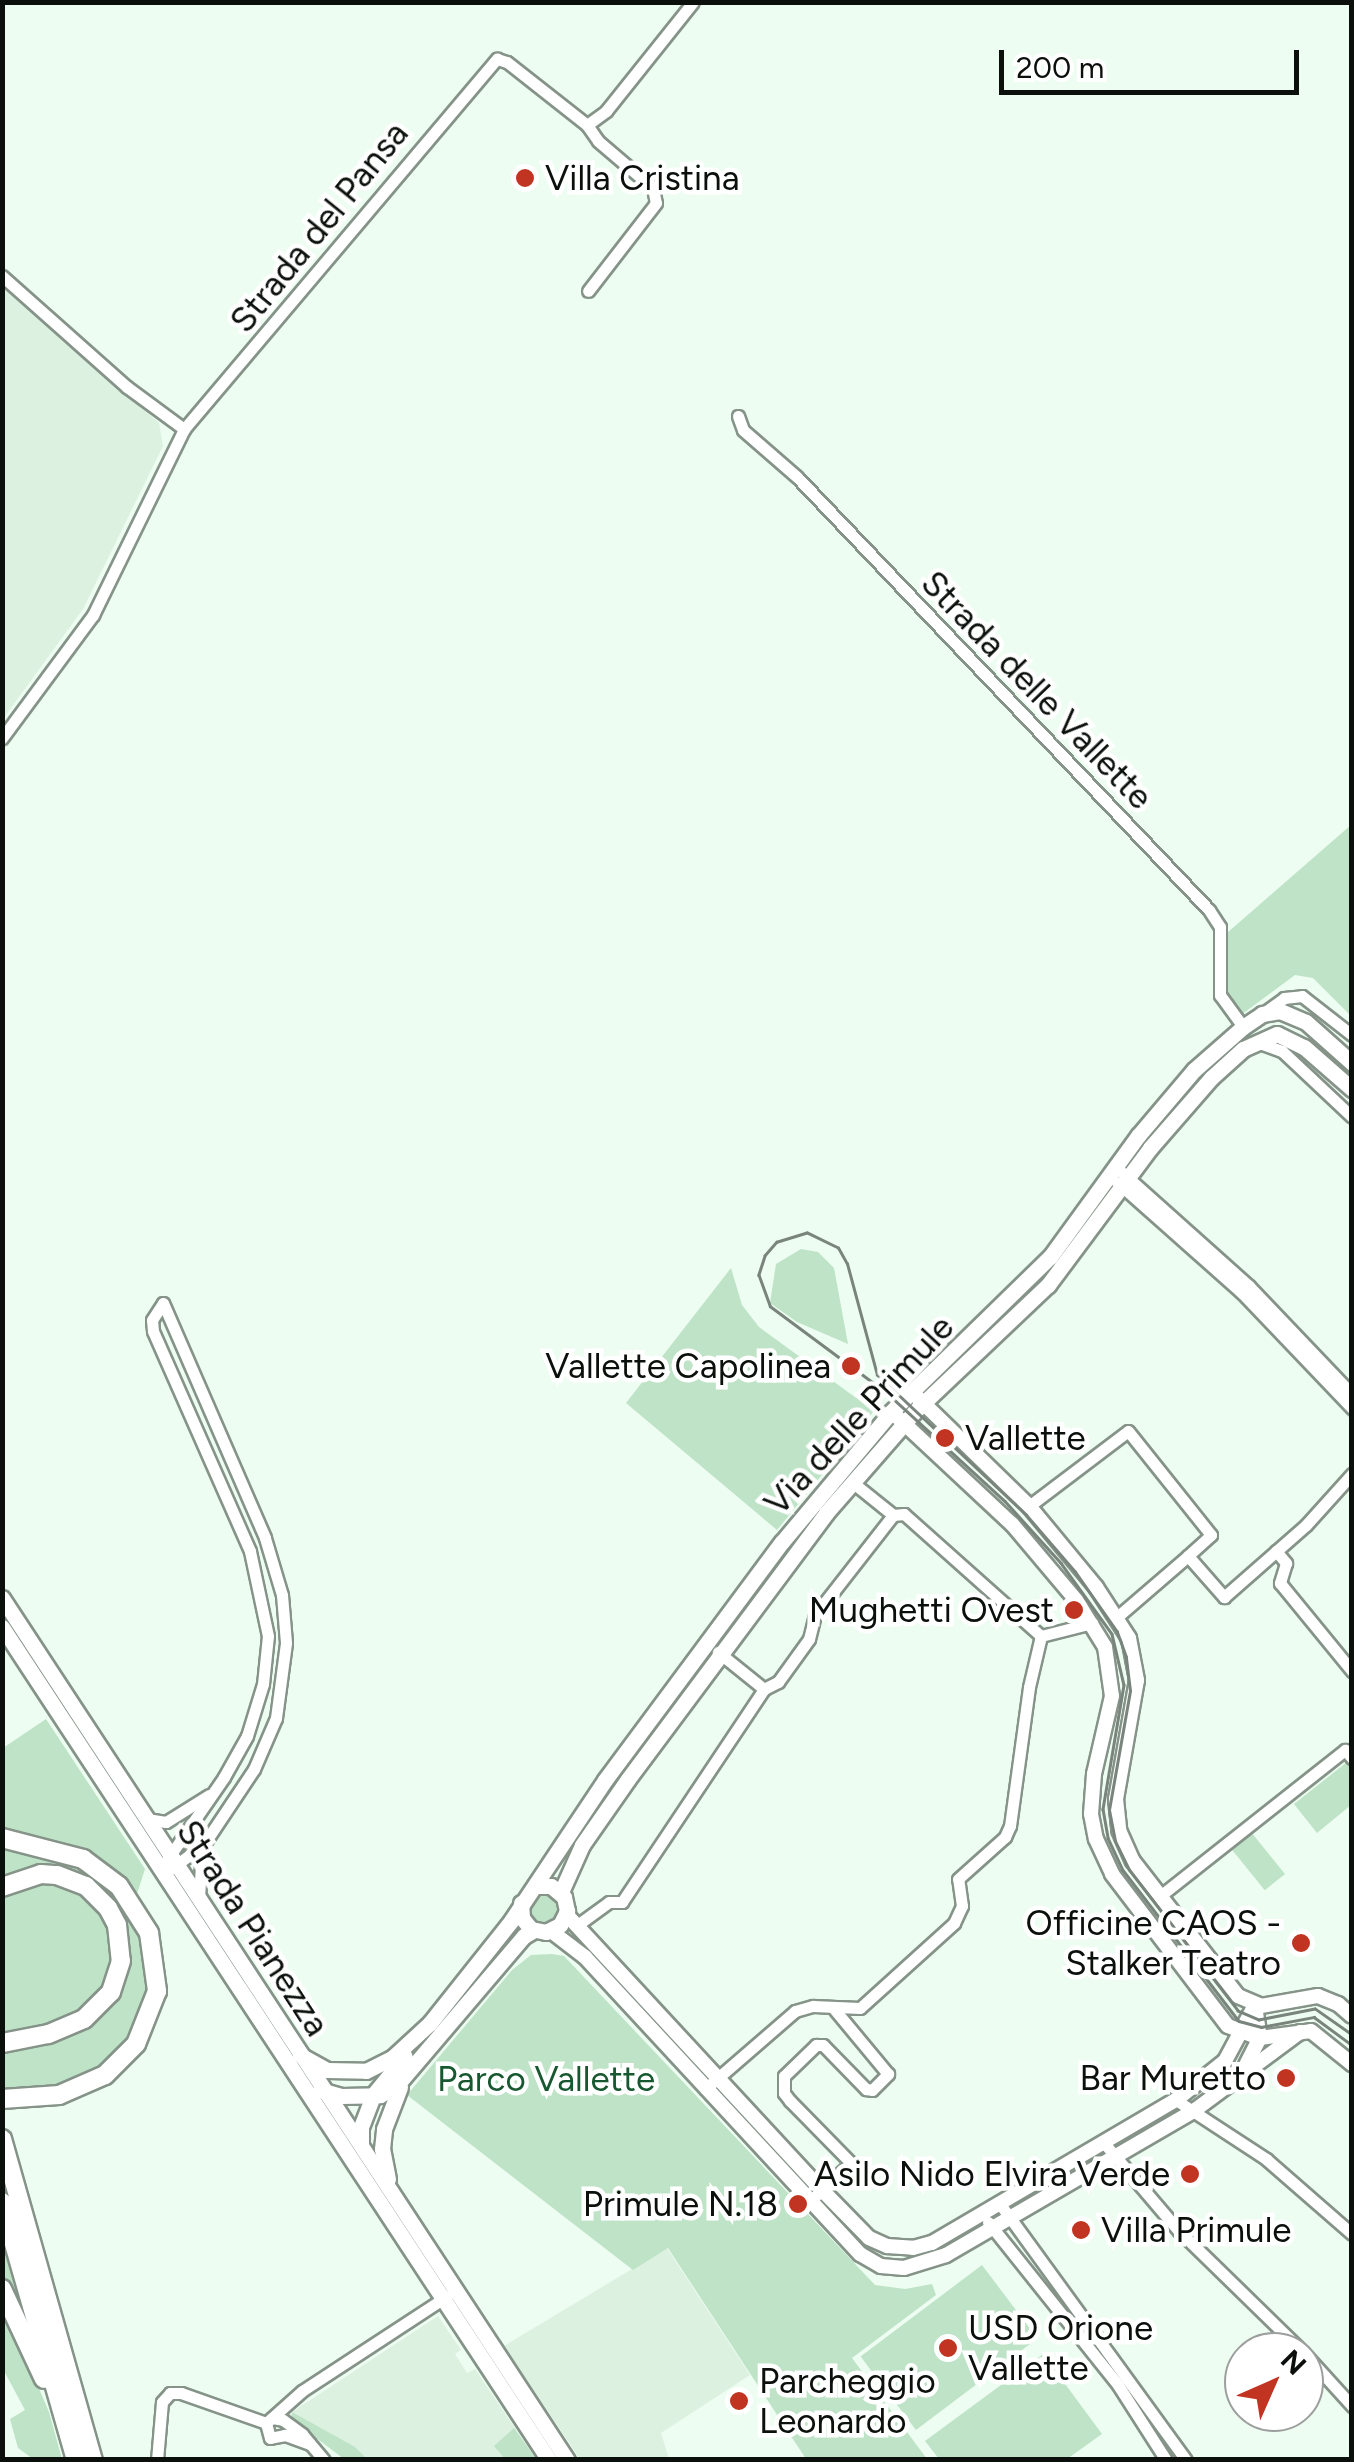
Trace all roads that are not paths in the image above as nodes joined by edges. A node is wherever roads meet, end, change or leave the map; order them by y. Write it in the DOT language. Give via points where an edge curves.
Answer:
graph roads {
  1 [pos="693,2"];
  2 [pos="587,125"];
  3 [pos="7,280"];
  4 [pos="588,291"];
  5 [pos="738,416"];
  6 [pos="184,429"];
  7 [pos="2,738"];
  8 [pos="1262,1014"];
  9 [pos="1243,1026"];
  10 [pos="1352,1036"];
  11 [pos="1256,1042"];
  12 [pos="1352,1063"];
  13 [pos="1352,1089"];
  14 [pos="1352,1117"];
  15 [pos="1120,1177"];
  16 [pos="1352,1394"];
  17 [pos="917,1398"];
  18 [pos="1352,1408"];
  19 [pos="898,1417"];
  20 [pos="1352,1474"];
  21 [pos="852,1482"];
  22 [pos="1029,1506"];
  23 [pos="893,1515"];
  24 [pos="1276,1551"];
  25 [pos="1188,1556"];
  26 [pos="2,1598"];
  27 [pos="1117,1617"];
  28 [pos="1092,1623"];
  29 [pos="2,1627"];
  30 [pos="1041,1636"];
  31 [pos="711,1647"];
  32 [pos="1352,1672"];
  33 [pos="764,1689"];
  34 [pos="1352,1758"];
  35 [pos="214,1791"];
  36 [pos="147,1819"];
  37 [pos="2,1838"];
  38 [pos="204,1844"];
  39 [pos="167,1866"];
  40 [pos="2,1886"];
  41 [pos="534,1886"];
  42 [pos="561,1892"];
  43 [pos="1160,1896"];
  44 [pos="200,1899"];
  45 [pos="520,1903"];
  46 [pos="571,1920"];
  47 [pos="534,1930"];
  48 [pos="551,1930"];
  49 [pos="1255,2005"];
  50 [pos="834,2008"];
  51 [pos="1352,2016"];
  52 [pos="1300,2032"];
  53 [pos="1240,2033"];
  54 [pos="1260,2038"];
  55 [pos="415,2040"];
  56 [pos="2,2043"];
  57 [pos="279,2055"];
  58 [pos="300,2055"];
  59 [pos="1352,2064"];
  60 [pos="1239,2074"];
  61 [pos="405,2078"];
  62 [pos="710,2084"];
  63 [pos="325,2092"];
  64 [pos="373,2095"];
  65 [pos="2,2099"];
  66 [pos="1176,2100"];
  67 [pos="1195,2110"];
  68 [pos="2,2139"];
  69 [pos="1104,2142"];
  70 [pos="361,2146"];
  71 [pos="1119,2156"];
  72 [pos="390,2188"];
  73 [pos="822,2190"];
  74 [pos="2,2202"];
  75 [pos="809,2202"];
  76 [pos="1000,2204"];
  77 [pos="383,2210"];
  78 [pos="983,2214"];
  79 [pos="1010,2218"];
  80 [pos="992,2228"];
  81 [pos="1352,2234"];
  82 [pos="2,2289"];
  83 [pos="449,2295"];
  84 [pos="1076,2305"];
  85 [pos="1064,2314"];
  86 [pos="1283,2332"];
  87 [pos="1324,2374"];
  88 [pos="1129,2376"];
  89 [pos="1118,2385"];
  90 [pos="1352,2406"];
  91 [pos="279,2424"];
  92 [pos="68,2431"];
  93 [pos="1177,2458"];
  94 [pos="76,2460"];
  95 [pos="93,2460"];
  96 [pos="157,2460"];
  97 [pos="324,2460"];
  98 [pos="548,2460"];
  99 [pos="567,2460"];
  1 -- 2 [label="street" via="606,112"];
  2 -- 4 [label="street" via="653,188 656,203"];
  2 -- 6 [label="street, Strada del Pansa" via="496,60"];
  3 -- 6 [label="street"];
  5 -- 9 [label="street, Strada delle Vallette" via="744,430 797,477 1209,910 1220,927 1220,996"];
  6 -- 7 [label="street, Strada del Pansa" via="93,614"];
  8 -- 9 [label="main road, Via delle Primule"];
  8 -- 10 [label="street" via="1284,998 1302,996"];
  8 -- 12 [label="main road" via="1297,1016"];
  9 -- 15 [label="main road, Via delle Primule" via="1166,1100"];
  11 -- 13 [label="main road" via="1288,1037"];
  11 -- 14 [label="street" via="1282,1051"];
  11 -- 15 [label="main road, Via delle Primule" via="1232,1057"];
  15 -- 16 [label="street" via="1248,1286"];
  15 -- 17 [label="main road, Via delle Primule" via="1048,1285"];
  15 -- 18 [label="street"];
  17 -- 19 [label="main road, Via delle Primule"];
  17 -- 22 [label="street"];
  19 -- 21 [label="main road, Via delle Primule"];
  19 -- 28 [label="street" via="1012,1524"];
  19 -- 31 [label="main road, Via delle Primule"];
  20 -- 24 [label="street"];
  21 -- 23 [label="street, Via delle Primule"];
  21 -- 31 [label="main road, Via delle Primule"];
  22 -- 25 [label="street" via="1128,1431 1211,1536"];
  22 -- 27 [label="street"];
  23 -- 30 [label="street, Via delle Primule" via="904,1514"];
  23 -- 33 [label="street" via="815,1615 808,1640 778,1682"];
  24 -- 25 [label="street" via="1224,1597"];
  24 -- 32 [label="street" via="1286,1563 1280,1583"];
  25 -- 27 [label="street"];
  26 -- 36 [label="main road, Strada Pianezza"];
  27 -- 43 [label="street" via="1129,1638 1137,1680 1117,1814 1125,1848"];
  28 -- 30 [label="street"];
  28 -- 53 [label="street" via="1112,1680 1091,1796 1096,1839 1112,1874 1218,2016"];
  29 -- 39 [label="main road, Strada Pianezza"];
  30 -- 50 [label="street" via="1004,1837 958,1879 962,1906 954,1923 860,2008"];
  31 -- 33 [label="street"];
  31 -- 41 [label="main road, Via delle Primule" via="575,1822"];
  31 -- 42 [label="main road, Via delle Primule" via="582,1845"];
  33 -- 46 [label="street" via="622,1902"];
  34 -- 43 [label="street" via="1344,1750"];
  35 -- 36 [label="street" via="174,1819"];
  35 -- 38 [label="street" via="256,1711 268,1658 266,1609 250,1551 153,1331 152,1320 164,1304 264,1538 284,1620 276,1718 254,1769"];
  35 -- 39 [label="street"];
  36 -- 39 [label="main road, Strada Pianezza"];
  37 -- 65 [label="main road" via="83,1859 118,1886 149,1933 157,1991 136,2044 105,2075 58,2095"];
  38 -- 39 [label="street"];
  38 -- 44 [label="street"];
  39 -- 44 [label="main road, Strada Pianezza"];
  39 -- 57 [label="main road, Strada Pianezza"];
  40 -- 56 [label="main road" via="41,1874 86,1886 108,1908 121,1946 110,1992 84,2019"];
  41 -- 42 [label="main road"];
  41 -- 45 [label="main road"];
  42 -- 46 [label="main road"];
  43 -- 49 [label="street" via="1234,1993"];
  44 -- 58 [label="main road, Strada Pianezza"];
  45 -- 47 [label="main road" via="522,1918"];
  45 -- 55 [label="main road"];
  46 -- 48 [label="main road"];
  46 -- 62 [label="street"];
  47 -- 48 [label="main road"];
  47 -- 61 [label="main road"];
  48 -- 62 [label="street"];
  49 -- 51 [label="street" via="1318,1996"];
  49 -- 53 [label="street"];
  49 -- 54 [label="street"];
  50 -- 62 [label="street" via="794,2011"];
  50 -- 73 [label="street" via="888,2074 866,2089 816,2045 784,2076 790,2101 850,2163"];
  52 -- 54 [label="street"];
  52 -- 59 [label="street" via="1319,2034"];
  52 -- 60 [label="street"];
  53 -- 54 [label="street"];
  53 -- 66 [label="street" via="1224,2061"];
  54 -- 60 [label="street"];
  55 -- 58 [label="main road" via="380,2066 353,2074 317,2067"];
  55 -- 64 [label="main road"];
  57 -- 63 [label="main road"];
  57 -- 77 [label="main road, Strada Pianezza"];
  58 -- 63 [label="main road, Strada Pianezza"];
  60 -- 67 [label="street"];
  61 -- 64 [label="main road"];
  61 -- 72 [label="main road" via="384,2129"];
  62 -- 73 [label="street"];
  62 -- 75 [label="street"];
  63 -- 64 [label="main road"];
  63 -- 70 [label="main road, Strada Pianezza"];
  64 -- 70 [label="main road"];
  66 -- 67 [label="street"];
  66 -- 69 [label="street"];
  67 -- 71 [label="street"];
  67 -- 81 [label="street" via="1297,2184"];
  68 -- 95 [label="main road"];
  69 -- 71 [label="street"];
  69 -- 76 [label="street"];
  70 -- 72 [label="main road, Strada Pianezza"];
  70 -- 77 [label="main road"];
  71 -- 79 [label="street"];
  71 -- 86 [label="street" via="1179,2231"];
  72 -- 83 [label="main road, Strada Pianezza"];
  73 -- 75 [label="street"];
  73 -- 78 [label="street" via="869,2238 887,2246 932,2243"];
  74 -- 92 [label="main road"];
  75 -- 80 [label="street" via="881,2266 925,2264"];
  76 -- 78 [label="street"];
  76 -- 79 [label="street"];
  77 -- 83 [label="main road, Strada Pianezza"];
  78 -- 80 [label="street"];
  79 -- 80 [label="street"];
  79 -- 84 [label="street"];
  80 -- 85 [label="street"];
  82 -- 92 [label="main road"];
  83 -- 91 [label="street" via="290,2402"];
  83 -- 98 [label="main road, Strada Pianezza"];
  83 -- 99 [label="main road, Strada Pianezza"];
  84 -- 85 [label="street"];
  84 -- 88 [label="street"];
  85 -- 89 [label="street"];
  87 -- 90 [label="street"];
  88 -- 89 [label="street"];
  88 -- 93 [label="street"];
  89 -- 93 [label="street"];
  91 -- 96 [label="street" via="170,2393 162,2402"];
  91 -- 97 [label="street"];
  92 -- 94 [label="main road"];
}
